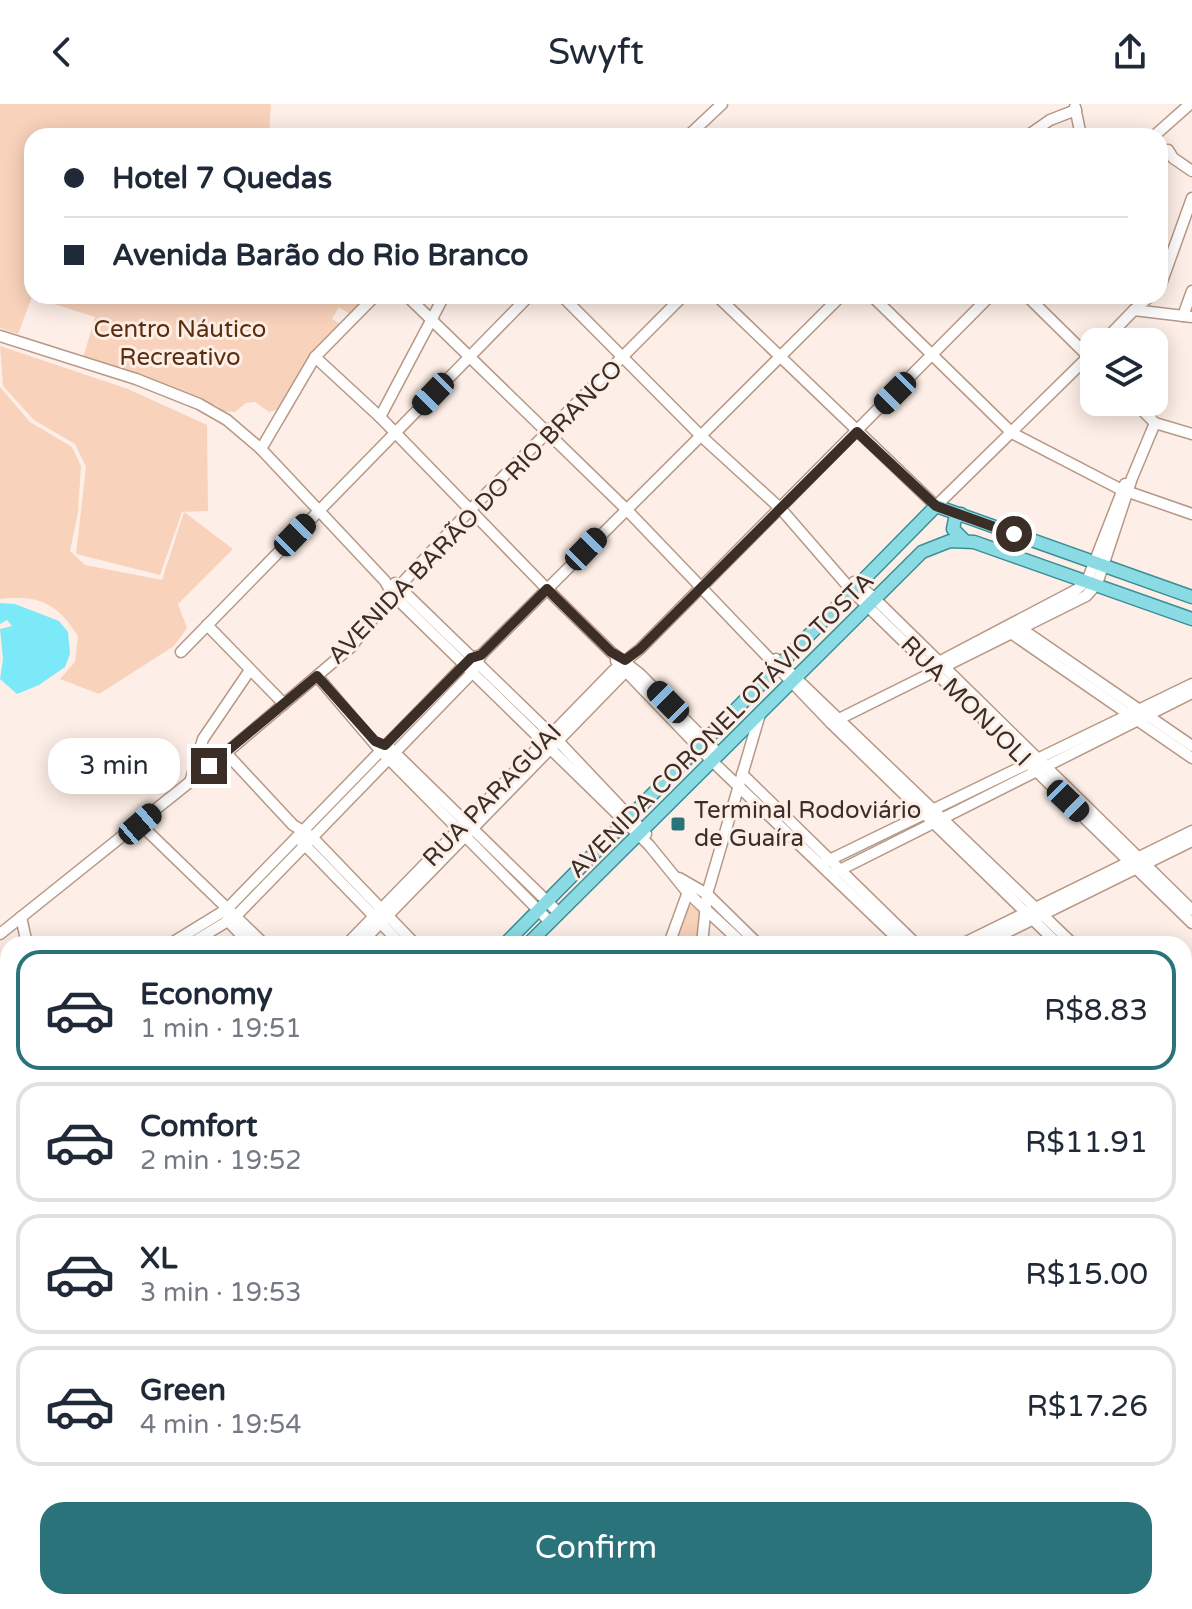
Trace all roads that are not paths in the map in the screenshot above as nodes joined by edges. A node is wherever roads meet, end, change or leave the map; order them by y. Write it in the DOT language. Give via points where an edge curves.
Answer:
graph roads {
  1 [pos="722,104"];
  2 [pos="1190,104"];
  3 [pos="1075,107"];
  4 [pos="696,128"];
  5 [pos="1038,128"];
  6 [pos="1079,128"];
  7 [pos="1163,128"];
  8 [pos="1168,150"];
  9 [pos="1173,158"];
  10 [pos="1168,160"];
  11 [pos="1192,171"];
  12 [pos="1192,198"];
  13 [pos="1168,265"];
  14 [pos="1192,291"];
  15 [pos="367,304"];
  16 [pos="415,304"];
  17 [pos="439,304"];
  18 [pos="521,304"];
  19 [pos="570,304"];
  20 [pos="675,304"];
  21 [pos="725,304"];
  22 [pos="833,304"];
  23 [pos="880,304"];
  24 [pos="982,304"];
  25 [pos="1036,304"];
  26 [pos="1141,304"];
  27 [pos="1134,310"];
  28 [pos="1188,316"];
  29 [pos="430,320"];
  30 [pos="1117,328"];
  31 [pos="0,336"];
  32 [pos="1080,346"];
  33 [pos="934,355"];
  34 [pos="470,356"];
  35 [pos="623,356"];
  36 [pos="780,356"];
  37 [pos="315,357"];
  38 [pos="1080,368"];
  39 [pos="1148,416"];
  40 [pos="380,417"];
  41 [pos="1155,423"];
  42 [pos="395,432"];
  43 [pos="857,432"];
  44 [pos="546,433"];
  45 [pos="1012,433"];
  46 [pos="1192,434"];
  47 [pos="700,435"];
  48 [pos="261,449"];
  49 [pos="1125,491"];
  50 [pos="936,506"];
  51 [pos="626,509"];
  52 [pos="781,509"];
  53 [pos="470,510"];
  54 [pos="317,512"];
  55 [pos="961,514"];
  56 [pos="1192,514"];
  57 [pos="964,540"];
  58 [pos="1098,564"];
  59 [pos="1092,582"];
  60 [pos="702,588"];
  61 [pos="856,588"];
  62 [pos="547,589"];
  63 [pos="396,590"];
  64 [pos="1192,597"];
  65 [pos="870,600"];
  66 [pos="1192,619"];
  67 [pos="207,625"];
  68 [pos="1012,628"];
  69 [pos="181,652"];
  70 [pos="474,663"];
  71 [pos="779,665"];
  72 [pos="625,666"];
  73 [pos="935,669"];
  74 [pos="250,670"];
  75 [pos="317,676"];
  76 [pos="792,678"];
  77 [pos="1192,684"];
  78 [pos="1192,693"];
  79 [pos="1178,695"];
  80 [pos="284,704"];
  81 [pos="761,710"];
  82 [pos="1138,714"];
  83 [pos="836,721"];
  84 [pos="552,742"];
  85 [pos="702,744"];
  86 [pos="380,745"];
  87 [pos="1192,746"];
  88 [pos="226,753"];
  89 [pos="391,756"];
  90 [pos="714,757"];
  91 [pos="1192,758"];
  92 [pos="1038,764"];
  93 [pos="742,774"];
  94 [pos="191,779"];
  95 [pos="740,786"];
  96 [pos="934,815"];
  97 [pos="629,820"];
  98 [pos="784,821"];
  99 [pos="140,824"];
  100 [pos="466,830"];
  101 [pos="301,831"];
  102 [pos="1192,831"];
  103 [pos="644,837"];
  104 [pos="1192,841"];
  105 [pos="302,845"];
  106 [pos="596,853"];
  107 [pos="826,862"];
  108 [pos="1138,863"];
  109 [pos="608,866"];
  110 [pos="836,872"];
  111 [pos="690,887"];
  112 [pos="707,894"];
  113 [pos="1177,902"];
  114 [pos="543,905"];
  115 [pos="704,908"];
  116 [pos="1192,910"];
  117 [pos="227,913"];
  118 [pos="1034,913"];
  119 [pos="379,916"];
  120 [pos="881,916"];
  121 [pos="21,917"];
  122 [pos="555,917"];
  123 [pos="1192,923"];
  124 [pos="0,934"];
  125 [pos="25,936"];
  126 [pos="185,936"];
  127 [pos="200,936"];
  128 [pos="244,936"];
  129 [pos="254,936"];
  130 [pos="356,936"];
  131 [pos="365,936"];
  132 [pos="395,936"];
  133 [pos="405,936"];
  134 [pos="513,936"];
  135 [pos="536,936"];
  136 [pos="672,936"];
  137 [pos="702,936"];
  138 [pos="739,936"];
  139 [pos="741,936"];
  140 [pos="897,936"];
  141 [pos="906,936"];
  142 [pos="991,936"];
  143 [pos="1052,936"];
  144 [pos="1063,936"];
  1 -- 4 [label="street"];
  2 -- 7 [label="street"];
  3 -- 5 [label="street"];
  3 -- 6 [label="street"];
  8 -- 9 [label="street"];
  9 -- 10 [label="street"];
  9 -- 11 [label="street"];
  12 -- 13 [label="street"];
  14 -- 28 [label="street"];
  15 -- 37 [label="street"];
  16 -- 29 [label="street"];
  17 -- 29 [label="street"];
  18 -- 34 [label="street"];
  19 -- 35 [label="street, RUA MONJOLI"];
  20 -- 35 [label="street, AVENIDA BARÃO DO RIO BRANCO"];
  21 -- 36 [label="street"];
  22 -- 36 [label="street"];
  23 -- 33 [label="street"];
  24 -- 33 [label="street, RUA PARAGUAI"];
  25 -- 32 [label="street"];
  26 -- 27 [label="street"];
  27 -- 28 [label="street"];
  27 -- 30 [label="street"];
  29 -- 34 [label="street"];
  29 -- 40 [label="street"];
  31 -- 48 [label="street" via="199,404"];
  33 -- 43 [label="street, RUA PARAGUAI"];
  33 -- 45 [label="street"];
  34 -- 42 [label="street"];
  34 -- 44 [label="street"];
  35 -- 44 [label="street, AVENIDA BARÃO DO RIO BRANCO"];
  35 -- 47 [label="street, RUA MONJOLI"];
  36 -- 43 [label="street"];
  36 -- 47 [label="street"];
  37 -- 40 [label="street"];
  37 -- 48 [label="street"];
  38 -- 45 [label="street"];
  39 -- 41 [label="street"];
  40 -- 42 [label="street"];
  41 -- 46 [label="street"];
  41 -- 49 [label="street"];
  42 -- 53 [label="street"];
  42 -- 54 [label="street"];
  43 -- 50 [label="street"];
  43 -- 52 [label="street, RUA PARAGUAI"];
  44 -- 51 [label="street"];
  44 -- 53 [label="street, AVENIDA BARÃO DO RIO BRANCO"];
  45 -- 49 [label="street"];
  45 -- 50 [label="street"];
  47 -- 51 [label="street"];
  47 -- 52 [label="street, RUA MONJOLI"];
  48 -- 54 [label="street"];
  49 -- 56 [label="street"];
  49 -- 58 [label="street"];
  50 -- 55 [label="main road"];
  50 -- 61 [label="main road, AVENIDA CORONEL OTÁVIO TOSTA"];
  51 -- 60 [label="street"];
  51 -- 62 [label="street"];
  52 -- 60 [label="street, RUA PARAGUAI"];
  52 -- 61 [label="street, RUA MONJOLI"];
  53 -- 62 [label="street"];
  53 -- 63 [label="street, AVENIDA BARÃO DO RIO BRANCO"];
  54 -- 63 [label="street"];
  54 -- 67 [label="street"];
  55 -- 57 [label="main road" via="953,529"];
  55 -- 58 [label="main road"];
  57 -- 59 [label="main road"];
  57 -- 65 [label="main road, AVENIDA CORONEL OTÁVIO TOSTA" via="922,552"];
  58 -- 59 [label="street"];
  58 -- 64 [label="main road"];
  59 -- 66 [label="main road"];
  59 -- 68 [label="street"];
  60 -- 71 [label="street"];
  60 -- 72 [label="street, RUA PARAGUAI"];
  61 -- 65 [label="street, RUA MONJOLI"];
  61 -- 71 [label="main road, AVENIDA CORONEL OTÁVIO TOSTA"];
  62 -- 70 [label="street"];
  62 -- 72 [label="street"];
  63 -- 70 [label="street"];
  63 -- 75 [label="street, AVENIDA BARÃO DO RIO BRANCO" via="372,625"];
  65 -- 73 [label="street, RUA MONJOLI"];
  65 -- 76 [label="main road, AVENIDA CORONEL OTÁVIO TOSTA"];
  67 -- 69 [label="street"];
  67 -- 74 [label="street"];
  68 -- 73 [label="street"];
  68 -- 82 [label="street"];
  70 -- 84 [label="street"];
  70 -- 86 [label="street"];
  70 -- 89 [label="street"];
  71 -- 76 [label="street"];
  71 -- 85 [label="main road, AVENIDA CORONEL OTÁVIO TOSTA"];
  72 -- 84 [label="street, RUA PARAGUAI"];
  72 -- 85 [label="street"];
  73 -- 83 [label="street"];
  73 -- 92 [label="street, RUA MONJOLI"];
  74 -- 80 [label="street"];
  74 -- 94 [label="street" via="203,739"];
  75 -- 80 [label="street, AVENIDA BARÃO DO RIO BRANCO"];
  75 -- 86 [label="street"];
  76 -- 81 [label="main road, AVENIDA CORONEL OTÁVIO TOSTA"];
  76 -- 83 [label="street"];
  77 -- 79 [label="street"];
  78 -- 79 [label="street"];
  79 -- 82 [label="street"];
  80 -- 88 [label="street, AVENIDA BARÃO DO RIO BRANCO"];
  81 -- 90 [label="main road, AVENIDA CORONEL OTÁVIO TOSTA"];
  81 -- 93 [label="street"];
  82 -- 87 [label="street"];
  82 -- 91 [label="street"];
  82 -- 92 [label="street"];
  83 -- 96 [label="street"];
  84 -- 97 [label="street"];
  84 -- 100 [label="street, RUA PARAGUAI"];
  85 -- 90 [label="street"];
  85 -- 97 [label="main road, AVENIDA CORONEL OTÁVIO TOSTA"];
  86 -- 89 [label="street"];
  86 -- 101 [label="street"];
  88 -- 94 [label="street, AVENIDA BARÃO DO RIO BRANCO"];
  88 -- 101 [label="street"];
  89 -- 100 [label="street"];
  89 -- 101 [label="street"];
  90 -- 95 [label="street"];
  90 -- 103 [label="main road, AVENIDA CORONEL OTÁVIO TOSTA"];
  92 -- 96 [label="street"];
  92 -- 108 [label="street, RUA MONJOLI"];
  93 -- 95 [label="street"];
  93 -- 98 [label="street"];
  94 -- 99 [label="street, AVENIDA BARÃO DO RIO BRANCO"];
  95 -- 98 [label="street"];
  95 -- 112 [label="street"];
  96 -- 107 [label="street"];
  96 -- 110 [label="street"];
  96 -- 118 [label="street"];
  97 -- 103 [label="street"];
  97 -- 106 [label="main road, AVENIDA CORONEL OTÁVIO TOSTA"];
  98 -- 107 [label="street"];
  99 -- 117 [label="street"];
  99 -- 121 [label="street, AVENIDA BARÃO DO RIO BRANCO"];
  100 -- 114 [label="street"];
  100 -- 119 [label="street, RUA PARAGUAI"];
  101 -- 105 [label="street"];
  101 -- 117 [label="street"];
  101 -- 119 [label="street"];
  102 -- 108 [label="street"];
  103 -- 109 [label="main road, AVENIDA CORONEL OTÁVIO TOSTA"];
  103 -- 111 [label="street"];
  104 -- 108 [label="street"];
  105 -- 117 [label="street"];
  105 -- 119 [label="street"];
  106 -- 109 [label="main road"];
  106 -- 114 [label="main road, AVENIDA CORONEL OTÁVIO TOSTA"];
  107 -- 110 [label="street"];
  108 -- 113 [label="street, RUA MONJOLI"];
  108 -- 118 [label="street"];
  109 -- 122 [label="main road, AVENIDA CORONEL OTÁVIO TOSTA"];
  110 -- 120 [label="street"];
  111 -- 112 [label="street"];
  111 -- 115 [label="street"];
  111 -- 136 [label="street"];
  112 -- 115 [label="street"];
  112 -- 139 [label="street"];
  113 -- 116 [label="street, RUA MONJOLI"];
  113 -- 123 [label="street, RUA MONJOLI"];
  114 -- 122 [label="street"];
  114 -- 134 [label="main road, AVENIDA CORONEL OTÁVIO TOSTA"];
  115 -- 137 [label="street"];
  115 -- 138 [label="street"];
  117 -- 126 [label="street"];
  117 -- 127 [label="street"];
  117 -- 128 [label="street"];
  117 -- 129 [label="street"];
  118 -- 142 [label="street"];
  118 -- 143 [label="street"];
  118 -- 144 [label="street"];
  119 -- 130 [label="street, RUA PARAGUAI"];
  119 -- 131 [label="street, RUA PARAGUAI"];
  119 -- 132 [label="street"];
  119 -- 133 [label="street"];
  120 -- 140 [label="street"];
  120 -- 141 [label="street"];
  121 -- 124 [label="street, AVENIDA BARÃO DO RIO BRANCO"];
  121 -- 125 [label="street"];
  122 -- 135 [label="main road, AVENIDA CORONEL OTÁVIO TOSTA"];
}
